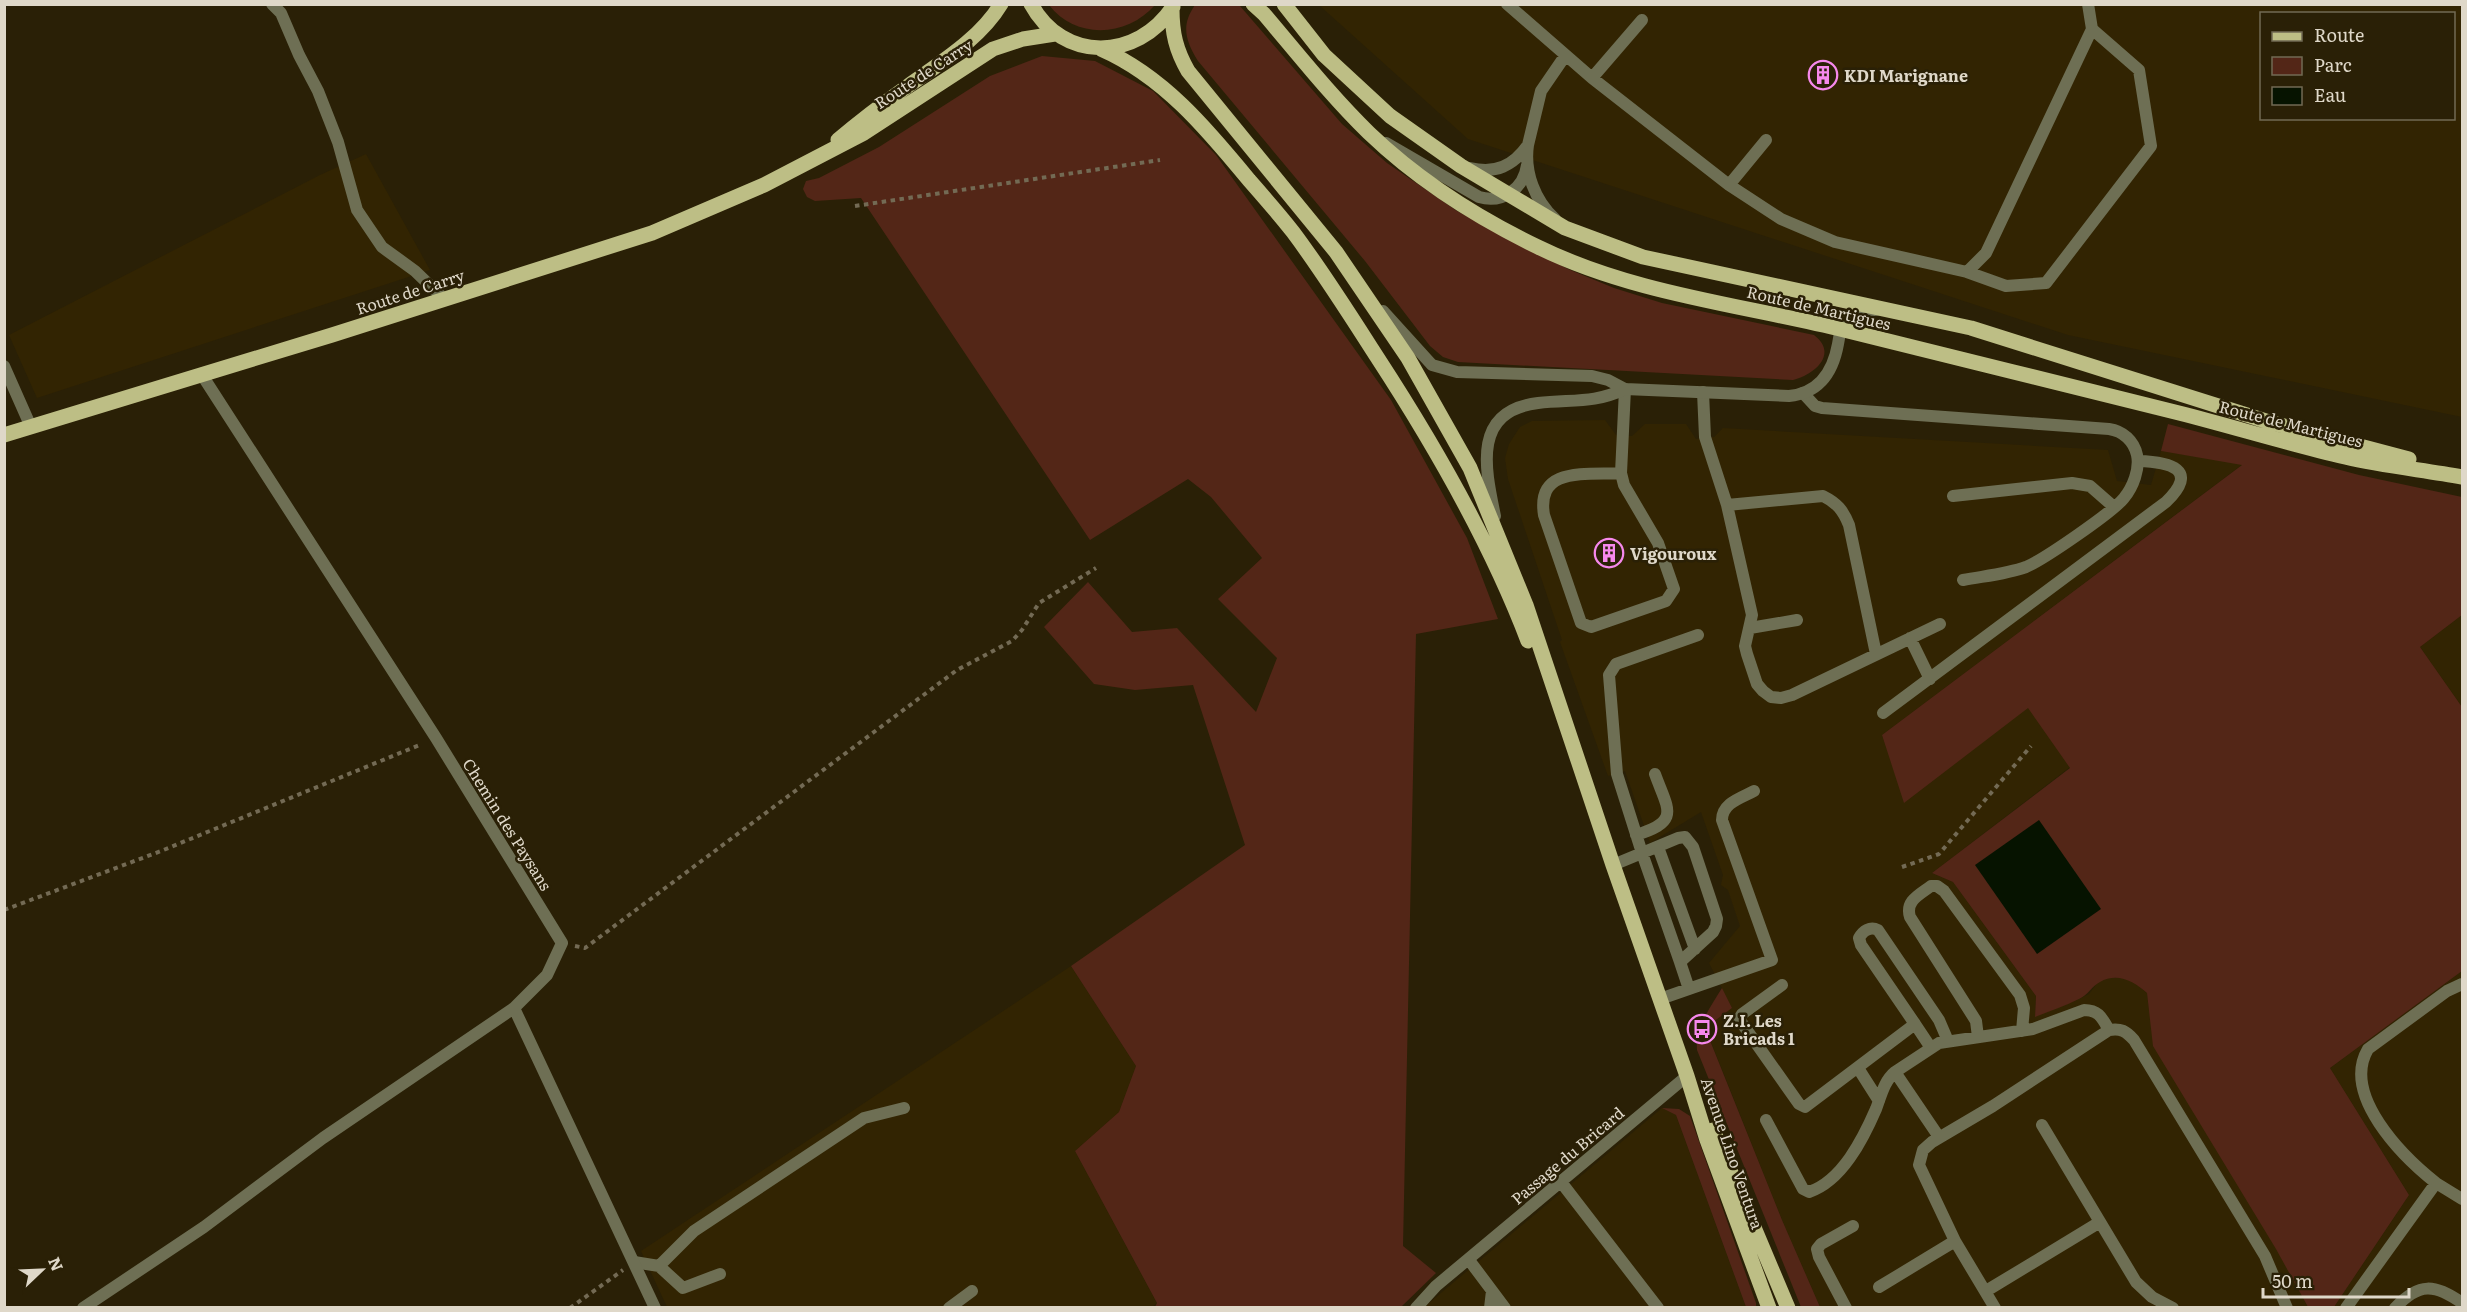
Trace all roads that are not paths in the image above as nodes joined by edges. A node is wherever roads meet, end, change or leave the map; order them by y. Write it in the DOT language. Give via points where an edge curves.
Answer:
graph roads {
  1 [pos="272,4"];
  2 [pos="1001,4"];
  3 [pos="1031,4"];
  4 [pos="1253,4"];
  5 [pos="1284,4"];
  6 [pos="1507,4"];
  7 [pos="2088,4"];
  8 [pos="1173,7"];
  9 [pos="1642,20"];
  10 [pos="2092,29"];
  11 [pos="1055,34"];
  12 [pos="1101,49"];
  13 [pos="1565,56"];
  14 [pos="1592,78"];
  15 [pos="1370,134"];
  16 [pos="1766,140"];
  17 [pos="1528,145"];
  18 [pos="816,158"];
  19 [pos="1527,165"];
  20 [pos="1461,166"];
  21 [pos="1729,185"];
  22 [pos="1507,194"];
  23 [pos="1565,228"];
  24 [pos="1966,272"];
  25 [pos="1362,288"];
  26 [pos="444,299"];
  27 [pos="1886,309"];
  28 [pos="1840,329"];
  29 [pos="4,366"];
  30 [pos="201,375"];
  31 [pos="8,383"];
  32 [pos="1625,389"];
  33 [pos="1703,392"];
  34 [pos="1803,393"];
  35 [pos="31,427"];
  36 [pos="4,435"];
  37 [pos="2138,461"];
  38 [pos="1621,473"];
  39 [pos="2463,475"];
  40 [pos="1953,496"];
  41 [pos="1727,505"];
  42 [pos="2114,507"];
  43 [pos="1497,529"];
  44 [pos="1963,580"];
  45 [pos="1797,620"];
  46 [pos="1940,624"];
  47 [pos="1750,628"];
  48 [pos="1698,636"];
  49 [pos="1910,638"];
  50 [pos="1876,654"];
  51 [pos="1930,679"];
  52 [pos="1883,713"];
  53 [pos="1654,774"];
  54 [pos="1754,791"];
  55 [pos="1592,803"];
  56 [pos="1636,835"];
  57 [pos="1658,847"];
  58 [pos="1642,854"];
  59 [pos="1613,865"];
  60 [pos="1695,949"];
  61 [pos="1680,962"];
  62 [pos="2463,984"];
  63 [pos="1782,985"];
  64 [pos="1689,989"];
  65 [pos="1659,999"];
  66 [pos="514,1008"];
  67 [pos="1915,1024"];
  68 [pos="2109,1030"];
  69 [pos="2022,1031"];
  70 [pos="1978,1037"];
  71 [pos="1948,1041"];
  72 [pos="1931,1048"];
  73 [pos="1858,1068"];
  74 [pos="1895,1072"];
  75 [pos="1688,1076"];
  76 [pos="1879,1101"];
  77 [pos="904,1108"];
  78 [pos="1766,1120"];
  79 [pos="2042,1125"];
  80 [pos="1940,1137"];
  81 [pos="1561,1182"];
  82 [pos="2436,1183"];
  83 [pos="2463,1199"];
  84 [pos="2100,1222"];
  85 [pos="1853,1226"];
  86 [pos="1955,1241"];
  87 [pos="1469,1260"];
  88 [pos="634,1262"];
  89 [pos="659,1266"];
  90 [pos="720,1274"];
  91 [pos="1880,1287"];
  92 [pos="972,1291"];
  93 [pos="1492,1291"];
  94 [pos="1986,1291"];
  95 [pos="2463,1303"];
  96 [pos="83,1308"];
  97 [pos="656,1308"];
  98 [pos="949,1308"];
  99 [pos="1416,1308"];
  100 [pos="1490,1308"];
  101 [pos="1505,1308"];
  102 [pos="1658,1308"];
  103 [pos="1769,1308"];
  104 [pos="1788,1308"];
  105 [pos="1846,1308"];
  106 [pos="1995,1308"];
  107 [pos="2173,1308"];
  108 [pos="2287,1308"];
  109 [pos="2346,1308"];
  110 [pos="2395,1308"];
  1 -- 26 [label="street" via="281,14 318,91 338,142 357,210 382,247"];
  2 -- 18 [label="main road, Route de Carry" via="947,59 868,114"];
  3 -- 11 [label="main road"];
  4 -- 15 [label="main road, Route de Martigues"];
  5 -- 20 [label="main road, Route de Martigues" via="1324,55 1390,116"];
  6 -- 13 [label="street"];
  7 -- 10 [label="street"];
  8 -- 12 [label="main road" via="1159,26 1142,38"];
  8 -- 25 [label="main road" via="1172,30 1188,71"];
  9 -- 14 [label="street"];
  10 -- 24 [label="street" via="1986,253"];
  10 -- 24 [label="street" via="2139,70 2151,146 2046,284 2006,286"];
  11 -- 12 [label="main road"];
  11 -- 18 [label="main road, Route de Carry" via="993,49 864,133"];
  12 -- 55 [label="main road" via="1122,58 1166,88 1223,148 1293,232 1348,313 1417,419 1464,504 1510,597"];
  13 -- 14 [label="street"];
  13 -- 17 [label="street" via="1541,91"];
  14 -- 21 [label="street"];
  15 -- 22 [label="street" via="1479,197 1488,200"];
  15 -- 28 [label="main road, Route de Martigues" via="1424,179 1540,248 1620,279"];
  16 -- 21 [label="street"];
  17 -- 19 [label="street"];
  17 -- 20 [label="street" via="1515,160 1495,171"];
  18 -- 26 [label="main road, Route de Carry" via="652,233"];
  19 -- 22 [label="street" via="1522,182"];
  19 -- 23 [label="street" via="1539,200"];
  20 -- 22 [label="main road, Route de Martigues"];
  21 -- 24 [label="street" via="1781,219 1835,242"];
  22 -- 23 [label="main road, Route de Martigues"];
  23 -- 27 [label="main road, Route de Martigues" via="1643,257"];
  25 -- 32 [label="street" via="1428,360 1443,369 1592,376"];
  25 -- 43 [label="main road" via="1440,411"];
  26 -- 30 [label="main road, Route de Carry"];
  27 -- 28 [label="street" via="1849,318"];
  27 -- 39 [label="main road, Route de Martigues" via="1971,328 2269,422"];
  28 -- 34 [label="street" via="1826,378"];
  28 -- 39 [label="main road, Route de Martigues" via="2347,458"];
  29 -- 31 [label="street"];
  30 -- 35 [label="main road, Route de Carry"];
  30 -- 66 [label="street, Chemin des Paysans" via="436,738 562,943 547,975"];
  31 -- 35 [label="street"];
  32 -- 33 [label="street"];
  32 -- 38 [label="street"];
  32 -- 43 [label="street" via="1595,400 1520,406 1497,423 1487,441 1486,458"];
  33 -- 34 [label="street" via="1789,396"];
  33 -- 41 [label="street" via="1705,437"];
  34 -- 37 [label="street" via="1822,408 2117,430 2131,441"];
  35 -- 36 [label="main road, Route de Carry"];
  37 -- 42 [label="street" via="2128,493"];
  37 -- 51 [label="street" via="2176,468 2182,481 2179,490"];
  38 -- 38 [label="street" via="1567,476 1544,490 1541,502 1581,623 1591,627 1666,601 1674,589 1658,543"];
  40 -- 42 [label="street" via="2072,483 2090,486"];
  41 -- 47 [label="street" via="1752,615"];
  41 -- 50 [label="street" via="1823,496 1835,501 1849,525"];
  42 -- 44 [label="street" via="2038,561"];
  43 -- 55 [label="main road" via="1527,604"];
  45 -- 47 [label="street"];
  46 -- 49 [label="street"];
  47 -- 50 [label="street" via="1747,654 1757,684 1771,697 1792,695"];
  48 -- 56 [label="street" via="1616,664 1609,675 1617,774"];
  49 -- 50 [label="street"];
  49 -- 51 [label="street"];
  51 -- 52 [label="street"];
  53 -- 56 [label="street" via="1668,813 1666,821"];
  54 -- 64 [label="street" via="1726,806 1722,820 1772,960"];
  55 -- 59 [label="main road"];
  56 -- 58 [label="street"];
  57 -- 58 [label="street"];
  57 -- 60 [label="street" via="1668,861"];
  57 -- 60 [label="street" via="1685,837 1717,919 1716,926"];
  58 -- 59 [label="street"];
  58 -- 61 [label="street"];
  59 -- 65 [label="main road"];
  60 -- 61 [label="street"];
  61 -- 64 [label="street"];
  62 -- 82 [label="street" via="2368,1049 2362,1059 2362,1088 2374,1113 2413,1165"];
  63 -- 73 [label="street" via="1738,1020 1799,1104 1811,1104"];
  64 -- 65 [label="street"];
  65 -- 75 [label="main road"];
  66 -- 88 [label="street"];
  66 -- 96 [label="street"];
  67 -- 71 [label="street" via="1861,945 1861,933 1868,929 1878,930 1939,1020"];
  67 -- 72 [label="street"];
  67 -- 73 [label="street"];
  68 -- 69 [label="street" via="2100,1014 2084,1010"];
  68 -- 80 [label="street"];
  68 -- 108 [label="street" via="2117,1028 2134,1040 2265,1256"];
  69 -- 70 [label="street"];
  69 -- 70 [label="street" via="2024,1008 2020,995 1944,891 1931,886 1907,908 1976,1021"];
  70 -- 71 [label="street"];
  71 -- 72 [label="street"];
  72 -- 74 [label="street"];
  73 -- 76 [label="street"];
  74 -- 76 [label="street" via="1888,1077"];
  74 -- 80 [label="street"];
  75 -- 81 [label="street, Passage du Bricard"];
  75 -- 103 [label="main road, Avenue Lino Ventura" via="1707,1140"];
  75 -- 104 [label="main road, Avenue Lino Ventura"];
  76 -- 78 [label="street" via="1850,1158 1833,1178 1809,1192 1803,1189"];
  77 -- 89 [label="street" via="864,1118 694,1231"];
  79 -- 84 [label="street"];
  80 -- 86 [label="street" via="1923,1150 1919,1166"];
  81 -- 87 [label="street, Passage du Bricard"];
  81 -- 102 [label="street"];
  82 -- 83 [label="street"];
  82 -- 109 [label="street"];
  84 -- 94 [label="street"];
  84 -- 107 [label="street" via="2136,1282 2152,1297"];
  85 -- 105 [label="street" via="1817,1249"];
  86 -- 91 [label="street"];
  86 -- 94 [label="street"];
  87 -- 93 [label="street"];
  87 -- 99 [label="street, Passage du Bricard"];
  88 -- 89 [label="street"];
  88 -- 97 [label="street"];
  89 -- 90 [label="street" via="683,1288"];
  92 -- 98 [label="street"];
  93 -- 100 [label="street"];
  93 -- 101 [label="street"];
  94 -- 106 [label="street"];
  95 -- 110 [label="street" via="2429,1288 2406,1296"];
}
